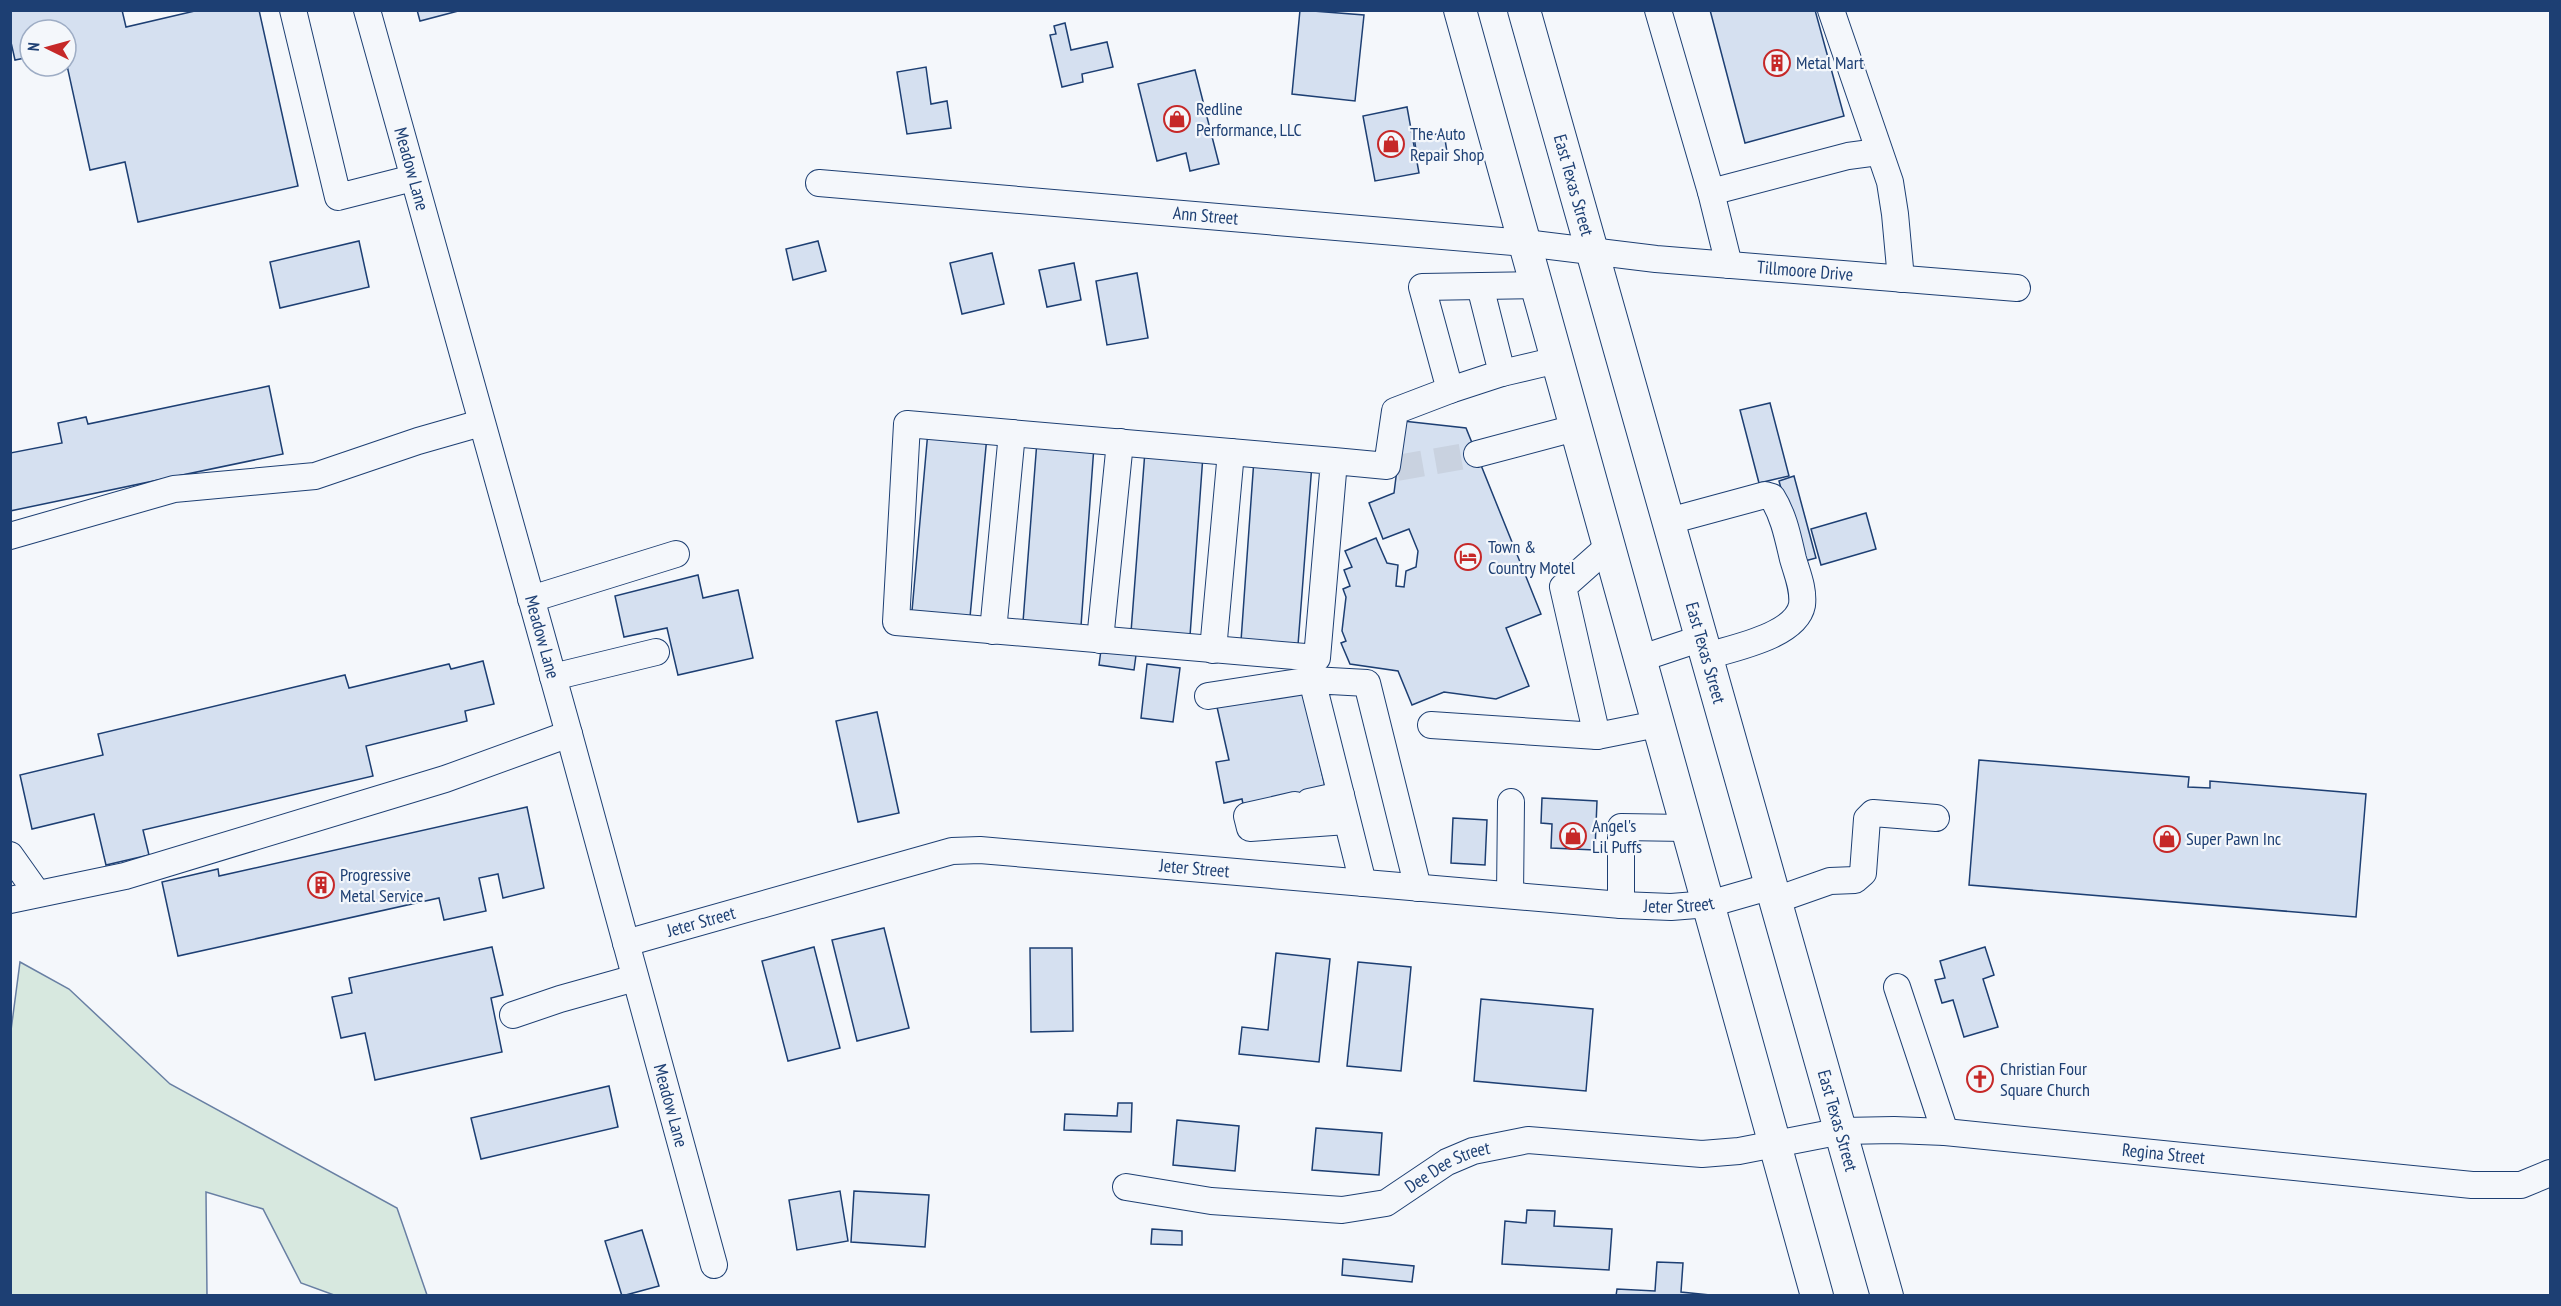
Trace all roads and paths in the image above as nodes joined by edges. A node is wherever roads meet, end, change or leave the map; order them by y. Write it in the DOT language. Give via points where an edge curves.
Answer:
graph roads {
  1 [pos="293,10"];
  2 [pos="367,10"];
  3 [pos="1460,10"];
  4 [pos="1524,10"];
  5 [pos="1658,10"];
  6 [pos="1831,10"];
  7 [pos="1878,152"];
  8 [pos="413,178"];
  9 [pos="819,183"];
  10 [pos="1711,192"];
  11 [pos="1525,243"];
  12 [pos="1592,251"];
  13 [pos="1729,265"];
  14 [pos="1901,279"];
  15 [pos="1536,285"];
  16 [pos="1480,286"];
  17 [pos="2017,288"];
  18 [pos="1557,360"];
  19 [pos="1502,373"];
  20 [pos="1450,390"];
  21 [pos="481,423"];
  22 [pos="1575,428"];
  23 [pos="1012,433"];
  24 [pos="1120,442"];
  25 [pos="1231,452"];
  26 [pos="1477,454"];
  27 [pos="1334,461"];
  28 [pos="1669,521"];
  29 [pos="10,536"];
  30 [pos="1608,547"];
  31 [pos="676,554"];
  32 [pos="531,599"];
  33 [pos="993,631"];
  34 [pos="1100,640"];
  35 [pos="1705,647"];
  36 [pos="1213,650"];
  37 [pos="656,652"];
  38 [pos="1639,659"];
  39 [pos="553,677"];
  40 [pos="1312,680"];
  41 [pos="1208,696"];
  42 [pos="1657,723"];
  43 [pos="1431,725"];
  44 [pos="569,734"];
  45 [pos="1597,736"];
  46 [pos="1341,795"];
  47 [pos="1511,802"];
  48 [pos="1936,818"];
  49 [pos="1347,821"];
  50 [pos="1686,828"];
  51 [pos="10,855"];
  52 [pos="1363,883"];
  53 [pos="1418,888"];
  54 [pos="37,893"];
  55 [pos="1774,893"];
  56 [pos="1510,895"];
  57 [pos="10,900"];
  58 [pos="1709,904"];
  59 [pos="1621,905"];
  60 [pos="626,943"];
  61 [pos="635,978"];
  62 [pos="1897,987"];
  63 [pos="513,1015"];
  64 [pos="1842,1131"];
  65 [pos="1945,1132"];
  66 [pos="1775,1143"];
  67 [pos="2550,1173"];
  68 [pos="1126,1187"];
  69 [pos="714,1265"];
  70 [pos="1818,1296"];
  71 [pos="1887,1296"];
  1 -- 8 [label="street" via="338,197"];
  2 -- 8 [label="street, Meadow Lane"];
  3 -- 11 [label="main road"];
  4 -- 12 [label="main road, East Texas Street"];
  5 -- 10 [label="street"];
  6 -- 7 [label="street"];
  7 -- 10 [label="street" via="1838,158"];
  7 -- 14 [label="street" via="1890,182 1896,214"];
  8 -- 21 [label="street, Meadow Lane"];
  9 -- 11 [label="street, Ann Street"];
  10 -- 13 [label="street"];
  11 -- 12 [label="street, Ann Street"];
  11 -- 15 [label="main road"];
  12 -- 13 [label="street, Tillmoore Drive"];
  12 -- 28 [label="main road, East Texas Street"];
  13 -- 14 [label="street, Tillmoore Drive"];
  14 -- 17 [label="street, Tillmoore Drive"];
  15 -- 16 [label="street"];
  15 -- 18 [label="main road"];
  16 -- 19 [label="street"];
  16 -- 20 [label="street" via="1422,287"];
  18 -- 19 [label="street"];
  18 -- 22 [label="main road"];
  19 -- 20 [label="street"];
  20 -- 27 [label="street" via="1395,411 1392,467"];
  21 -- 29 [label="street" via="315,476 174,489"];
  21 -- 32 [label="street, Meadow Lane"];
  22 -- 26 [label="street"];
  22 -- 30 [label="main road"];
  23 -- 24 [label="street"];
  23 -- 33 [label="street"];
  23 -- 33 [label="street" via="907,424 896,622"];
  24 -- 25 [label="street"];
  24 -- 34 [label="street"];
  25 -- 27 [label="street"];
  25 -- 36 [label="street"];
  27 -- 36 [label="street" via="1317,658"];
  28 -- 35 [label="main road, East Texas Street"];
  28 -- 35 [label="street" via="1765,495 1772,497 1780,509 1802,590 1802,606 1796,618 1765,638"];
  30 -- 38 [label="main road"];
  30 -- 45 [label="street" via="1563,587"];
  31 -- 32 [label="street"];
  32 -- 39 [label="street, Meadow Lane"];
  33 -- 34 [label="street"];
  34 -- 36 [label="street"];
  35 -- 38 [label="street"];
  35 -- 55 [label="main road, East Texas Street"];
  37 -- 39 [label="street"];
  38 -- 42 [label="main road"];
  39 -- 44 [label="street, Meadow Lane"];
  40 -- 41 [label="street"];
  40 -- 46 [label="street"];
  40 -- 53 [label="street" via="1368,682"];
  42 -- 45 [label="street"];
  42 -- 50 [label="main road"];
  43 -- 45 [label="street"];
  44 -- 54 [label="street" via="446,779 136,873"];
  44 -- 60 [label="street, Meadow Lane"];
  46 -- 49 [label="street"];
  46 -- 49 [label="street" via="1247,816 1250,828"];
  47 -- 56 [label="street"];
  48 -- 55 [label="street, Jeter Street" via="1873,813 1867,819 1863,873 1855,880"];
  49 -- 52 [label="street"];
  50 -- 58 [label="main road"];
  50 -- 59 [label="street" via="1621,827"];
  51 -- 54 [label="street"];
  52 -- 53 [label="street, Jeter Street"];
  52 -- 60 [label="street, Jeter Street" via="980,850 952,851"];
  53 -- 56 [label="street, Jeter Street"];
  54 -- 57 [label="street"];
  55 -- 58 [label="street, Jeter Street"];
  55 -- 64 [label="main road, East Texas Street"];
  56 -- 59 [label="street, Jeter Street"];
  58 -- 59 [label="street, Jeter Street"];
  58 -- 66 [label="main road"];
  60 -- 61 [label="street, Meadow Lane"];
  61 -- 63 [label="street"];
  61 -- 69 [label="street, Meadow Lane"];
  62 -- 65 [label="street"];
  64 -- 65 [label="street, Regina Street"];
  64 -- 66 [label="street, Regina Street"];
  64 -- 71 [label="main road, East Texas Street"];
  65 -- 67 [label="street, Regina Street" via="2481,1186 2521,1185"];
  66 -- 68 [label="street, Dee Dee Street" via="1702,1154 1528,1140 1498,1144 1447,1162 1386,1203 1342,1210 1211,1201"];
  66 -- 70 [label="main road"];
}
